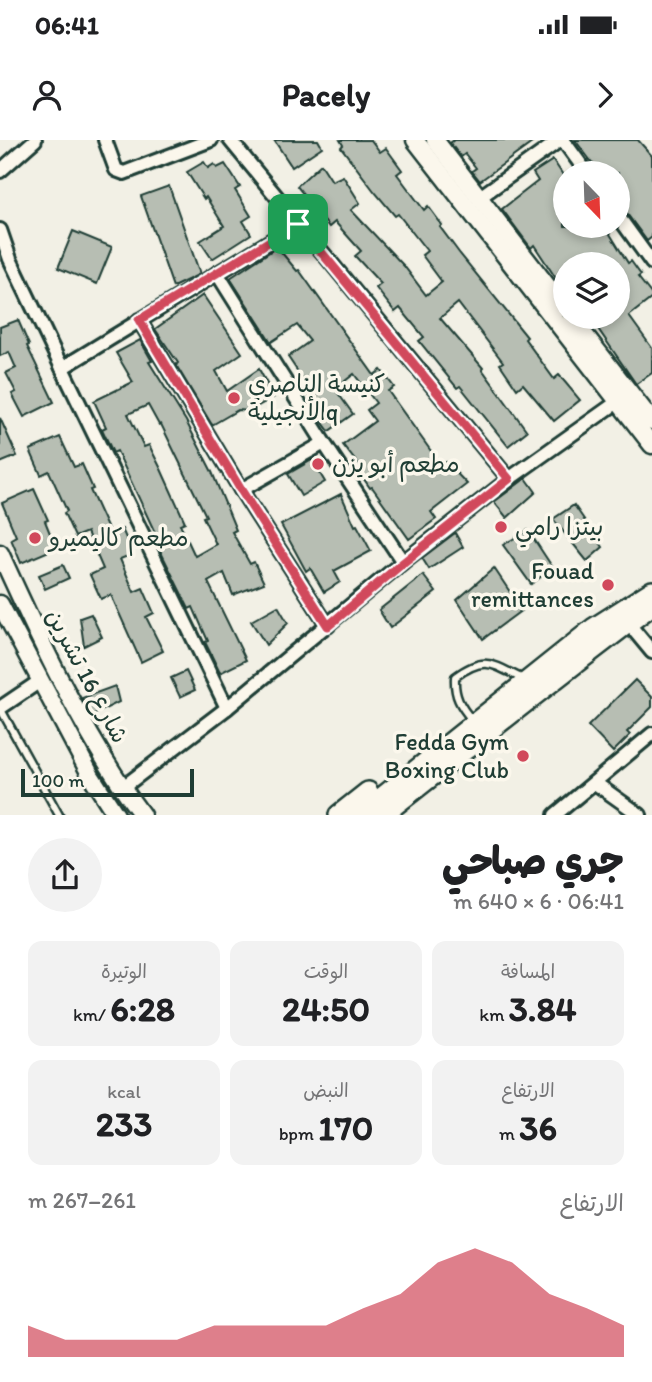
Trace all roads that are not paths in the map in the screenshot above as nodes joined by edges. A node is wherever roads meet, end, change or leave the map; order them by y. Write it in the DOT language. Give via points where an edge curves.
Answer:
graph roads {
  1 [pos="35,140"];
  2 [pos="104,140"];
  3 [pos="211,140"];
  4 [pos="230,140"];
  5 [pos="415,140"];
  6 [pos="435,140"];
  7 [pos="561,140"];
  8 [pos="578,161"];
  9 [pos="0,171"];
  10 [pos="480,197"];
  11 [pos="298,224"];
  12 [pos="0,230"];
  13 [pos="630,233"];
  14 [pos="652,263"];
  15 [pos="217,273"];
  16 [pos="553,293"];
  17 [pos="139,320"];
  18 [pos="579,329"];
  19 [pos="62,368"];
  20 [pos="623,398"];
  21 [pos="650,415"];
  22 [pos="324,443"];
  23 [pos="652,445"];
  24 [pos="509,479"];
  25 [pos="241,490"];
  26 [pos="0,554"];
  27 [pos="404,562"];
  28 [pos="652,581"];
  29 [pos="6,584"];
  30 [pos="652,591"];
  31 [pos="652,605"];
  32 [pos="1,610"];
  33 [pos="652,611"];
  34 [pos="628,623"];
  35 [pos="328,626"];
  36 [pos="594,628"];
  37 [pos="652,652"];
  38 [pos="40,681"];
  39 [pos="526,681"];
  40 [pos="0,708"];
  41 [pos="227,708"];
  42 [pos="503,722"];
  43 [pos="473,724"];
  44 [pos="652,734"];
  45 [pos="595,783"];
  46 [pos="122,788"];
  47 [pos="631,812"];
  48 [pos="60,815"];
  49 [pos="116,815"];
  50 [pos="142,815"];
  51 [pos="339,815"];
  52 [pos="360,815"];
  53 [pos="382,815"];
  54 [pos="401,815"];
  55 [pos="555,815"];
  1 -- 9 [label="street"];
  2 -- 3 [label="street" via="111,163 124,173"];
  4 -- 11 [label="street"];
  5 -- 20 [label="street"];
  6 -- 10 [label="street"];
  7 -- 8 [label="street"];
  7 -- 10 [label="street"];
  10 -- 16 [label="street"];
  11 -- 15 [label="street"];
  11 -- 24 [label="street"];
  12 -- 19 [label="street"];
  13 -- 14 [label="street"];
  15 -- 17 [label="street"];
  15 -- 22 [label="street"];
  17 -- 19 [label="street"];
  17 -- 25 [label="street"];
  18 -- 20 [label="street"];
  19 -- 41 [label="street"];
  20 -- 21 [label="street"];
  20 -- 23 [label="street"];
  20 -- 24 [label="street"];
  22 -- 25 [label="street"];
  22 -- 27 [label="street"];
  24 -- 27 [label="street"];
  25 -- 35 [label="street"];
  26 -- 29 [label="street, شارع 16 تشرين"];
  27 -- 35 [label="street"];
  28 -- 36 [label="main road"];
  29 -- 46 [label="street, شارع 16 تشرين"];
  30 -- 36 [label="main road"];
  31 -- 34 [label="main road"];
  32 -- 38 [label="street, شارع 16 تشرين"];
  33 -- 34 [label="main road"];
  34 -- 37 [label="street"];
  34 -- 42 [label="main road"];
  35 -- 41 [label="street"];
  36 -- 39 [label="main road"];
  38 -- 40 [label="street"];
  38 -- 49 [label="street, شارع 16 تشرين"];
  39 -- 43 [label="main road"];
  39 -- 43 [label="lane" via="488,663 472,665 455,677 454,692"];
  40 -- 48 [label="lane"];
  41 -- 46 [label="street"];
  42 -- 53 [label="main road"];
  42 -- 54 [label="main road" via="479,751"];
  43 -- 51 [label="main road" via="441,737"];
  43 -- 52 [label="main road"];
  44 -- 45 [label="street"];
  45 -- 47 [label="street"];
  45 -- 55 [label="street"];
  46 -- 50 [label="street, شارع 16 تشرين"];
}
